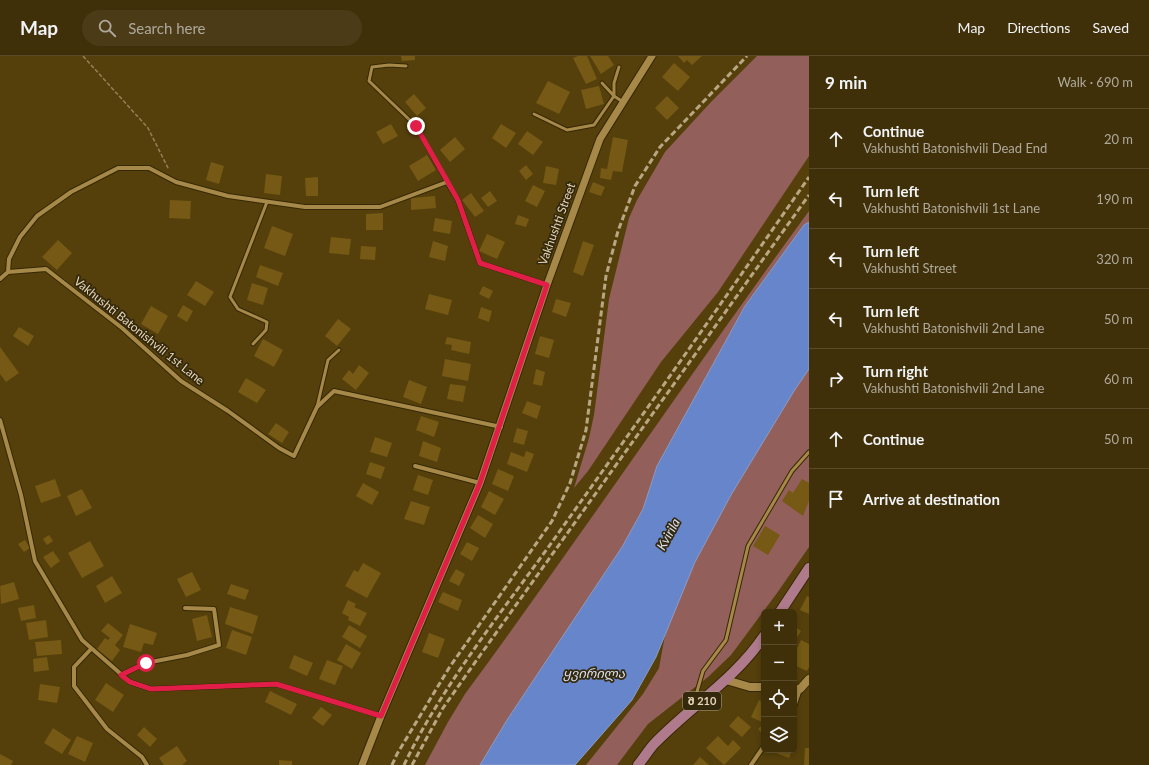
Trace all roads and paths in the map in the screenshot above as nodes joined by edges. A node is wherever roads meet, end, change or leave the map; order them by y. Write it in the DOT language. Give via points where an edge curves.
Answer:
graph roads {
  1 [pos="83,56"];
  2 [pos="652,56"];
  3 [pos="406,66"];
  4 [pos="619,66"];
  5 [pos="602,83"];
  6 [pos="614,96"];
  7 [pos="623,102"];
  8 [pos="534,114"];
  9 [pos="176,182"];
  10 [pos="447,182"];
  11 [pos="267,202"];
  12 [pos="8,272"];
  13 [pos="0,279"];
  14 [pos="547,285"];
  15 [pos="253,344"];
  16 [pos="339,350"];
  17 [pos="317,407"];
  18 [pos="0,420"];
  19 [pos="501,427"];
  20 [pos="809,452"];
  21 [pos="416,466"];
  22 [pos="480,483"];
  23 [pos="809,568"];
  24 [pos="185,608"];
  25 [pos="782,609"];
  26 [pos="761,641"];
  27 [pos="91,649"];
  28 [pos="121,675"];
  29 [pos="809,679"];
  30 [pos="726,680"];
  31 [pos="761,687"];
  32 [pos="797,689"];
  33 [pos="692,710"];
  34 [pos="381,716"];
  35 [pos="761,750"];
  36 [pos="148,765"];
  37 [pos="362,765"];
  38 [pos="638,765"];
  39 [pos="751,765"];
  1 -- 9 [label="path" via="148,128"];
  2 -- 7 [label="street, Vakhushti Street"];
  3 -- 10 [label="lane" via="372,68 369,81 416,126"];
  4 -- 6 [label="lane" via="614,83"];
  5 -- 6 [label="lane"];
  6 -- 7 [label="lane"];
  6 -- 8 [label="lane" via="594,125 568,130"];
  7 -- 14 [label="street, Vakhushti Street" via="600,138"];
  9 -- 11 [label="street" via="228,196"];
  9 -- 12 [label="street" via="149,168 118,168 71,192 37,216 20,238 9,259"];
  10 -- 11 [label="street" via="380,207 305,207"];
  10 -- 14 [label="street" via="458,200 480,263"];
  11 -- 15 [label="lane" via="230,297 238,309 267,322 266,330"];
  12 -- 13 [label="street"];
  12 -- 17 [label="street, Vakhushti Batonishvili 1st Lane" via="46,269 122,328 181,381 294,456"];
  14 -- 19 [label="street, Vakhushti Street"];
  16 -- 17 [label="lane" via="328,360"];
  17 -- 19 [label="street, Vakhushti Batonishvili 1st Lane" via="334,391"];
  18 -- 27 [label="street" via="21,495 35,561 82,640"];
  19 -- 22 [label="street, Vakhushti Street"];
  20 -- 33 [label="lane" via="792,472 748,546 726,640 703,671"];
  21 -- 22 [label="street"];
  22 -- 34 [label="street, Vakhushti Street"];
  23 -- 25 [label="main road"];
  24 -- 28 [label="street" via="214,609 219,645 187,655 146,663"];
  26 -- 30 [label="main road, შ 210"];
  27 -- 28 [label="street"];
  27 -- 36 [label="street" via="74,667 74,686 107,729 142,757"];
  28 -- 34 [label="street" via="130,682 151,689 276,684"];
  29 -- 32 [label="main road"];
  30 -- 31 [label="main road" via="750,687"];
  30 -- 33 [label="main road, შ 210"];
  33 -- 38 [label="main road, შ 210" via="654,743"];
  34 -- 37 [label="street, Vakhushti Street"];
  35 -- 39 [label="street"];
}
